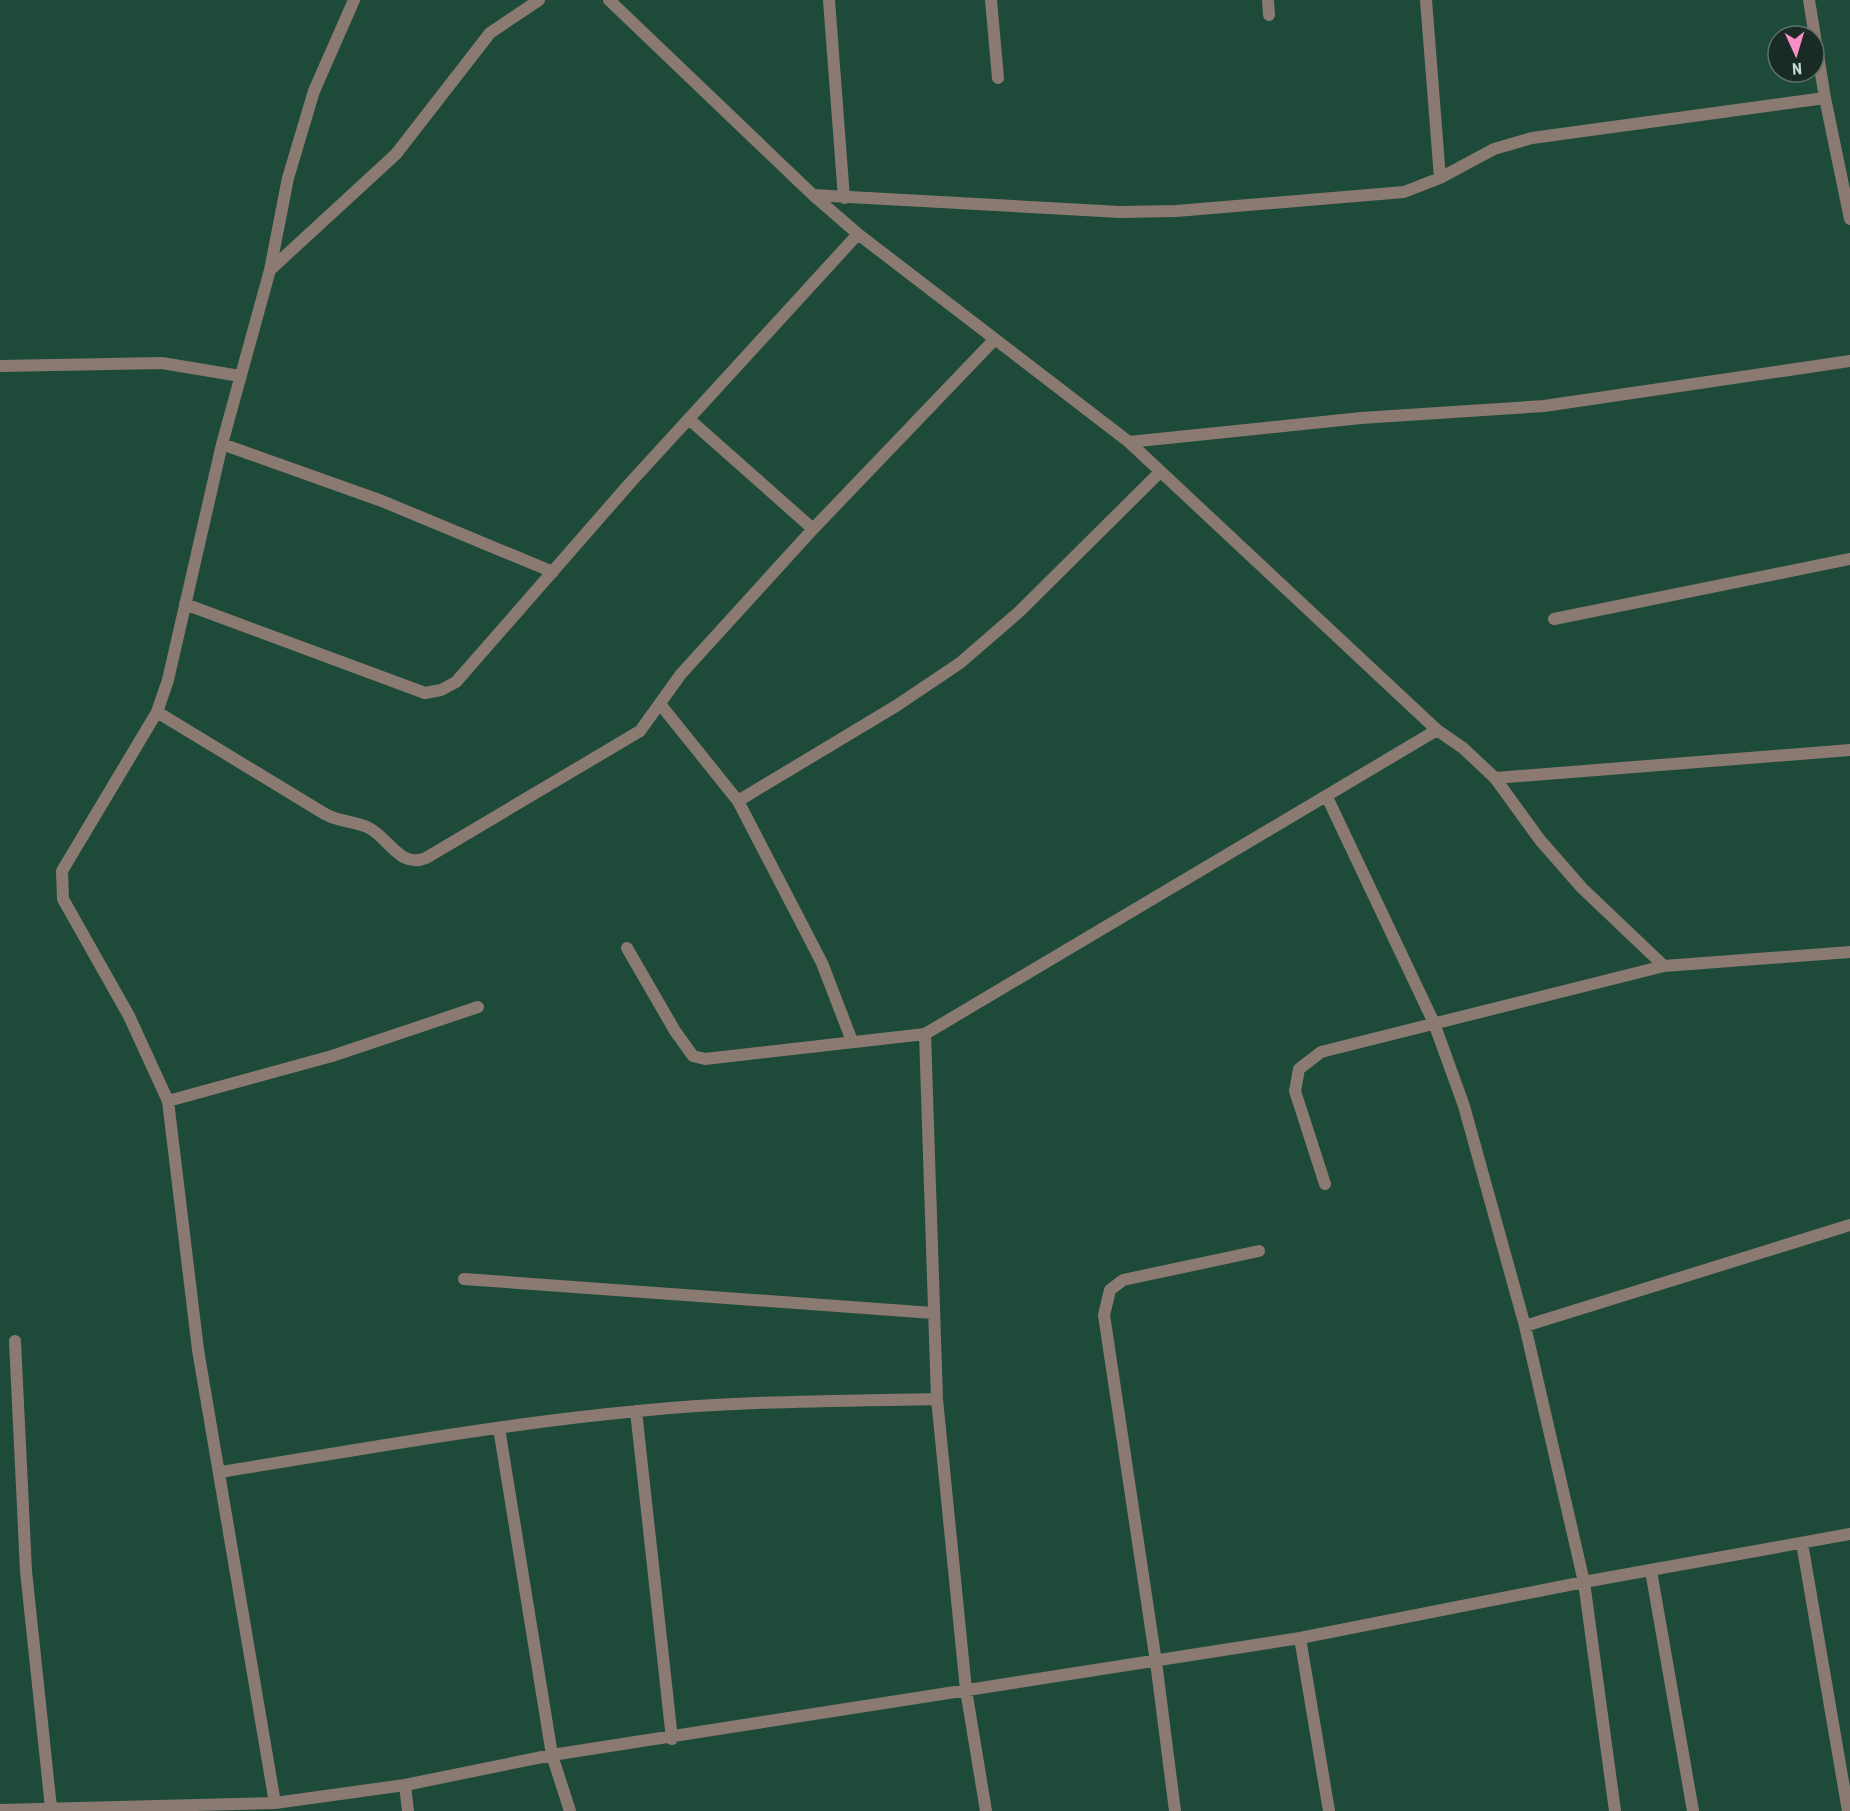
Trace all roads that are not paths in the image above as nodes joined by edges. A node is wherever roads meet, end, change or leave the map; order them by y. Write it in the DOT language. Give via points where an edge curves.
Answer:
graph roads {
  1 [pos="354,0"];
  2 [pos="539,0"];
  3 [pos="609,0"];
  4 [pos="829,0"];
  5 [pos="991,0"];
  6 [pos="1268,0"];
  7 [pos="1426,0"];
  8 [pos="1809,0"];
  9 [pos="1269,15"];
  10 [pos="998,78"];
  11 [pos="1825,98"];
  12 [pos="1440,178"];
  13 [pos="813,195"];
  14 [pos="844,198"];
  15 [pos="1850,219"];
  16 [pos="858,234"];
  17 [pos="270,270"];
  18 [pos="995,339"];
  19 [pos="1850,361"];
  20 [pos="0,366"];
  21 [pos="240,376"];
  22 [pos="690,420"];
  23 [pos="1129,442"];
  24 [pos="222,444"];
  25 [pos="1160,472"];
  26 [pos="813,529"];
  27 [pos="1850,559"];
  28 [pos="553,572"];
  29 [pos="185,604"];
  30 [pos="1554,619"];
  31 [pos="660,704"];
  32 [pos="157,712"];
  33 [pos="1437,730"];
  34 [pos="1850,750"];
  35 [pos="1495,778"];
  36 [pos="1327,797"];
  37 [pos="738,801"];
  38 [pos="627,948"];
  39 [pos="1850,952"];
  40 [pos="1664,966"];
  41 [pos="478,1007"];
  42 [pos="1434,1023"];
  43 [pos="925,1034"];
  44 [pos="852,1041"];
  45 [pos="168,1101"];
  46 [pos="1324,1184"];
  47 [pos="1850,1225"];
  48 [pos="1259,1251"];
  49 [pos="464,1279"];
  50 [pos="933,1313"];
  51 [pos="1526,1326"];
  52 [pos="15,1341"];
  53 [pos="937,1399"];
  54 [pos="636,1411"];
  55 [pos="499,1428"];
  56 [pos="220,1472"];
  57 [pos="1850,1534"];
  58 [pos="1802,1543"];
  59 [pos="1652,1571"];
  60 [pos="1584,1582"];
  61 [pos="1300,1638"];
  62 [pos="1156,1662"];
  63 [pos="966,1690"];
  64 [pos="672,1738"];
  65 [pos="552,1755"];
  66 [pos="405,1785"];
  67 [pos="275,1803"];
  68 [pos="250,1807"];
  69 [pos="51,1808"];
  70 [pos="0,1810"];
  71 [pos="91,1810"];
  72 [pos="408,1811"];
  73 [pos="570,1811"];
  74 [pos="986,1811"];
  75 [pos="1175,1811"];
  76 [pos="1329,1811"];
  77 [pos="1615,1811"];
  78 [pos="1694,1811"];
  79 [pos="1848,1811"];
  1 -- 17 [label="street" via="315,91 288,178"];
  2 -- 17 [label="street" via="489,33 396,154"];
  3 -- 13 [label="street"];
  4 -- 14 [label="street"];
  5 -- 10 [label="street"];
  6 -- 9 [label="street"];
  7 -- 12 [label="street"];
  8 -- 11 [label="street"];
  11 -- 12 [label="street" via="1532,138 1494,150"];
  11 -- 15 [label="street"];
  12 -- 14 [label="street" via="1404,192 1176,211 1120,212"];
  13 -- 14 [label="street"];
  13 -- 16 [label="street"];
  16 -- 18 [label="street"];
  16 -- 22 [label="street"];
  17 -- 21 [label="street"];
  18 -- 23 [label="street"];
  18 -- 26 [label="street"];
  19 -- 23 [label="street" via="1544,406 1361,418"];
  20 -- 21 [label="street" via="162,363"];
  21 -- 24 [label="street"];
  22 -- 26 [label="street"];
  22 -- 28 [label="street"];
  23 -- 25 [label="street"];
  24 -- 28 [label="street" via="382,501"];
  24 -- 29 [label="street"];
  25 -- 33 [label="street"];
  25 -- 37 [label="street" via="1020,611 960,663"];
  26 -- 31 [label="street" via="681,674"];
  27 -- 30 [label="street"];
  28 -- 29 [label="street" via="456,682 425,693"];
  29 -- 32 [label="street"];
  31 -- 32 [label="street" via="640,732 416,863 406,860 370,828 336,820"];
  31 -- 37 [label="street"];
  32 -- 45 [label="street" via="62,871 61,887 63,899 129,1016"];
  33 -- 35 [label="street"];
  33 -- 36 [label="street"];
  34 -- 35 [label="street"];
  35 -- 40 [label="street" via="1540,840 1582,888"];
  36 -- 42 [label="street"];
  36 -- 43 [label="street"];
  37 -- 44 [label="street" via="822,963"];
  38 -- 44 [label="street" via="693,1056 705,1059"];
  39 -- 40 [label="street"];
  40 -- 42 [label="street"];
  41 -- 45 [label="street" via="332,1056"];
  42 -- 46 [label="street" via="1321,1052 1299,1069 1295,1091"];
  42 -- 51 [label="street" via="1464,1106"];
  43 -- 44 [label="street"];
  43 -- 50 [label="street"];
  45 -- 56 [label="street" via="198,1350"];
  47 -- 51 [label="street"];
  48 -- 62 [label="street" via="1123,1280 1110,1290 1104,1315"];
  49 -- 50 [label="street"];
  50 -- 53 [label="street"];
  51 -- 60 [label="street"];
  52 -- 69 [label="street" via="26,1571"];
  53 -- 54 [label="street" via="757,1402"];
  53 -- 63 [label="street"];
  54 -- 55 [label="street"];
  54 -- 64 [label="street"];
  55 -- 56 [label="street"];
  55 -- 65 [label="street"];
  56 -- 67 [label="street"];
  57 -- 58 [label="street"];
  58 -- 59 [label="street"];
  58 -- 79 [label="street"];
  59 -- 60 [label="street"];
  59 -- 78 [label="street"];
  60 -- 61 [label="street"];
  60 -- 77 [label="street"];
  61 -- 62 [label="street"];
  61 -- 76 [label="street"];
  62 -- 63 [label="street"];
  62 -- 75 [label="street"];
  63 -- 64 [label="street"];
  63 -- 74 [label="street"];
  64 -- 65 [label="street"];
  65 -- 66 [label="street"];
  65 -- 73 [label="street"];
  66 -- 67 [label="street"];
  66 -- 72 [label="street"];
  67 -- 68 [label="street"];
  68 -- 71 [label="street"];
  69 -- 70 [label="street"];
  69 -- 71 [label="street"];
}
